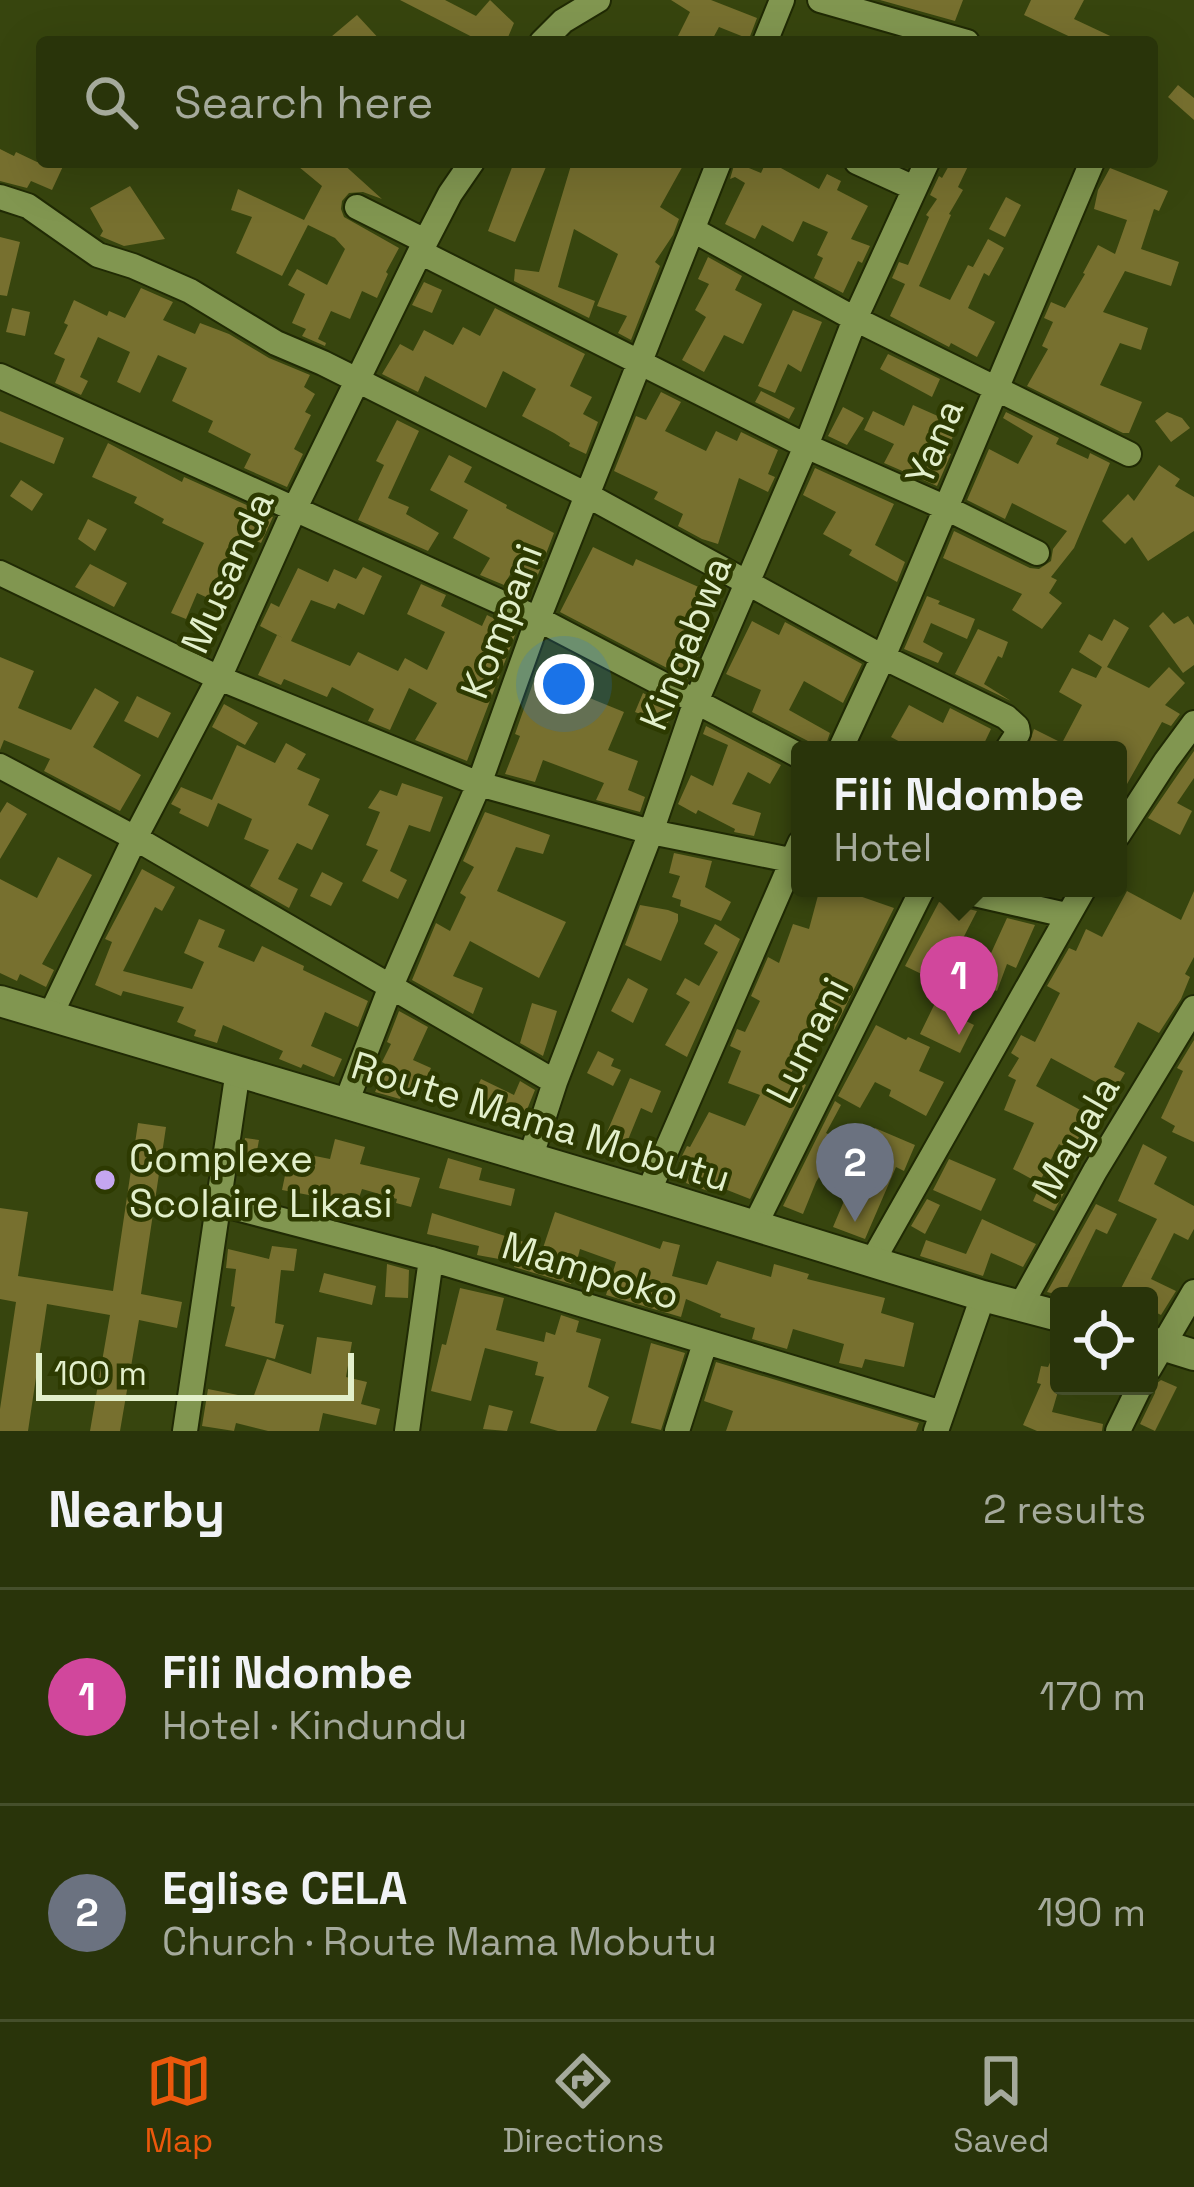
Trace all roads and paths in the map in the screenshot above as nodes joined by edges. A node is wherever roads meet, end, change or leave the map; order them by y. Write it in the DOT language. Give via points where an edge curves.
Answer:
graph roads {
  1 [pos="598,0"];
  2 [pos="782,0"];
  3 [pos="820,0"];
  4 [pos="548,36"];
  5 [pos="767,36"];
  6 [pos="947,36"];
  7 [pos="468,168"];
  8 [pos="717,168"];
  9 [pos="870,168"];
  10 [pos="924,168"];
  11 [pos="1089,168"];
  12 [pos="914,188"];
  13 [pos="0,197"];
  14 [pos="357,207"];
  15 [pos="693,230"];
  16 [pos="422,246"];
  17 [pos="856,319"];
  18 [pos="641,363"];
  19 [pos="0,376"];
  20 [pos="357,382"];
  21 [pos="997,387"];
  22 [pos="806,446"];
  23 [pos="1129,454"];
  24 [pos="587,495"];
  25 [pos="944,507"];
  26 [pos="295,508"];
  27 [pos="1037,553"];
  28 [pos="0,573"];
  29 [pos="748,584"];
  30 [pos="538,619"];
  31 [pos="883,657"];
  32 [pos="219,678"];
  33 [pos="695,704"];
  34 [pos="1194,723"];
  35 [pos="1012,738"];
  36 [pos="844,741"];
  37 [pos="791,752"];
  38 [pos="0,766"];
  39 [pos="479,784"];
  40 [pos="1127,821"];
  41 [pos="651,832"];
  42 [pos="135,838"];
  43 [pos="791,854"];
  44 [pos="791,871"];
  45 [pos="918,897"];
  46 [pos="987,897"];
  47 [pos="1078,897"];
  48 [pos="1066,915"];
  49 [pos="391,986"];
  50 [pos="0,1000"];
  51 [pos="1194,1008"];
  52 [pos="51,1014"];
  53 [pos="238,1070"];
  54 [pos="555,1082"];
  55 [pos="346,1103"];
  56 [pos="530,1159"];
  57 [pos="648,1193"];
  58 [pos="217,1202"];
  59 [pos="754,1225"];
  60 [pos="431,1259"];
  61 [pos="872,1262"];
  62 [pos="1194,1292"];
  63 [pos="983,1296"];
  64 [pos="1022,1305"];
  65 [pos="1050,1313"];
  66 [pos="705,1343"];
  67 [pos="1158,1345"];
  68 [pos="1158,1352"];
  69 [pos="1194,1355"];
  70 [pos="1136,1395"];
  71 [pos="939,1422"];
  72 [pos="185,1431"];
  73 [pos="407,1431"];
  74 [pos="676,1431"];
  75 [pos="1118,1431"];
  1 -- 4 [label="street"];
  2 -- 5 [label="street"];
  3 -- 6 [label="street"];
  7 -- 16 [label="street, Musanda"];
  8 -- 15 [label="street, Kompani"];
  9 -- 12 [label="street"];
  10 -- 12 [label="street, Kingabwa"];
  11 -- 21 [label="street, Yana"];
  12 -- 17 [label="street, Kingabwa"];
  13 -- 20 [label="street" via="28,206 98,255 190,291"];
  14 -- 16 [label="street"];
  15 -- 17 [label="street"];
  15 -- 18 [label="street, Kompani"];
  16 -- 18 [label="street"];
  16 -- 20 [label="street, Musanda"];
  17 -- 21 [label="street"];
  17 -- 22 [label="street, Kingabwa"];
  18 -- 22 [label="street"];
  18 -- 24 [label="street, Kompani"];
  19 -- 26 [label="street"];
  20 -- 24 [label="street"];
  20 -- 26 [label="street, Musanda"];
  21 -- 23 [label="street"];
  21 -- 25 [label="street, Yana"];
  22 -- 25 [label="street"];
  22 -- 29 [label="street, Kingabwa"];
  24 -- 29 [label="street"];
  24 -- 30 [label="street, Kompani"];
  25 -- 27 [label="street"];
  25 -- 31 [label="street, Yana"];
  26 -- 30 [label="street"];
  26 -- 32 [label="street, Musanda"];
  28 -- 32 [label="street"];
  29 -- 31 [label="street"];
  29 -- 33 [label="street, Kingabwa"];
  30 -- 33 [label="street"];
  30 -- 39 [label="street, Kompani"];
  31 -- 35 [label="street" via="1006,718"];
  31 -- 36 [label="street, Yana"];
  32 -- 39 [label="street"];
  32 -- 42 [label="street, Musanda"];
  33 -- 37 [label="street"];
  33 -- 41 [label="street, Kingabwa"];
  34 -- 40 [label="street"];
  38 -- 42 [label="street"];
  39 -- 41 [label="street"];
  39 -- 49 [label="street, Kompani"];
  41 -- 43 [label="street"];
  41 -- 54 [label="street, Kingabwa"];
  42 -- 49 [label="street"];
  42 -- 52 [label="street, Musanda"];
  44 -- 57 [label="street"];
  45 -- 59 [label="street, Lumani"];
  46 -- 48 [label="street"];
  47 -- 48 [label="street"];
  48 -- 61 [label="street"];
  49 -- 54 [label="street"];
  49 -- 55 [label="street, Kompani"];
  50 -- 52 [label="street, Route Mama Mobutu"];
  51 -- 64 [label="street, Mayala"];
  52 -- 53 [label="street, Route Mama Mobutu"];
  53 -- 55 [label="street, Route Mama Mobutu"];
  53 -- 58 [label="street"];
  54 -- 56 [label="street, Kingabwa"];
  55 -- 56 [label="street, Route Mama Mobutu"];
  56 -- 57 [label="street, Route Mama Mobutu"];
  57 -- 59 [label="street, Route Mama Mobutu"];
  58 -- 60 [label="street, Mampoko"];
  58 -- 72 [label="street"];
  59 -- 61 [label="street, Route Mama Mobutu"];
  60 -- 66 [label="street, Mampoko"];
  60 -- 73 [label="street"];
  61 -- 63 [label="street, Route Mama Mobutu"];
  62 -- 67 [label="street"];
  63 -- 64 [label="street, Route Mama Mobutu"];
  63 -- 71 [label="street"];
  64 -- 65 [label="street, Route Mama Mobutu"];
  66 -- 71 [label="street, Mampoko"];
  66 -- 74 [label="street"];
  68 -- 69 [label="street"];
  70 -- 75 [label="street"];
}
